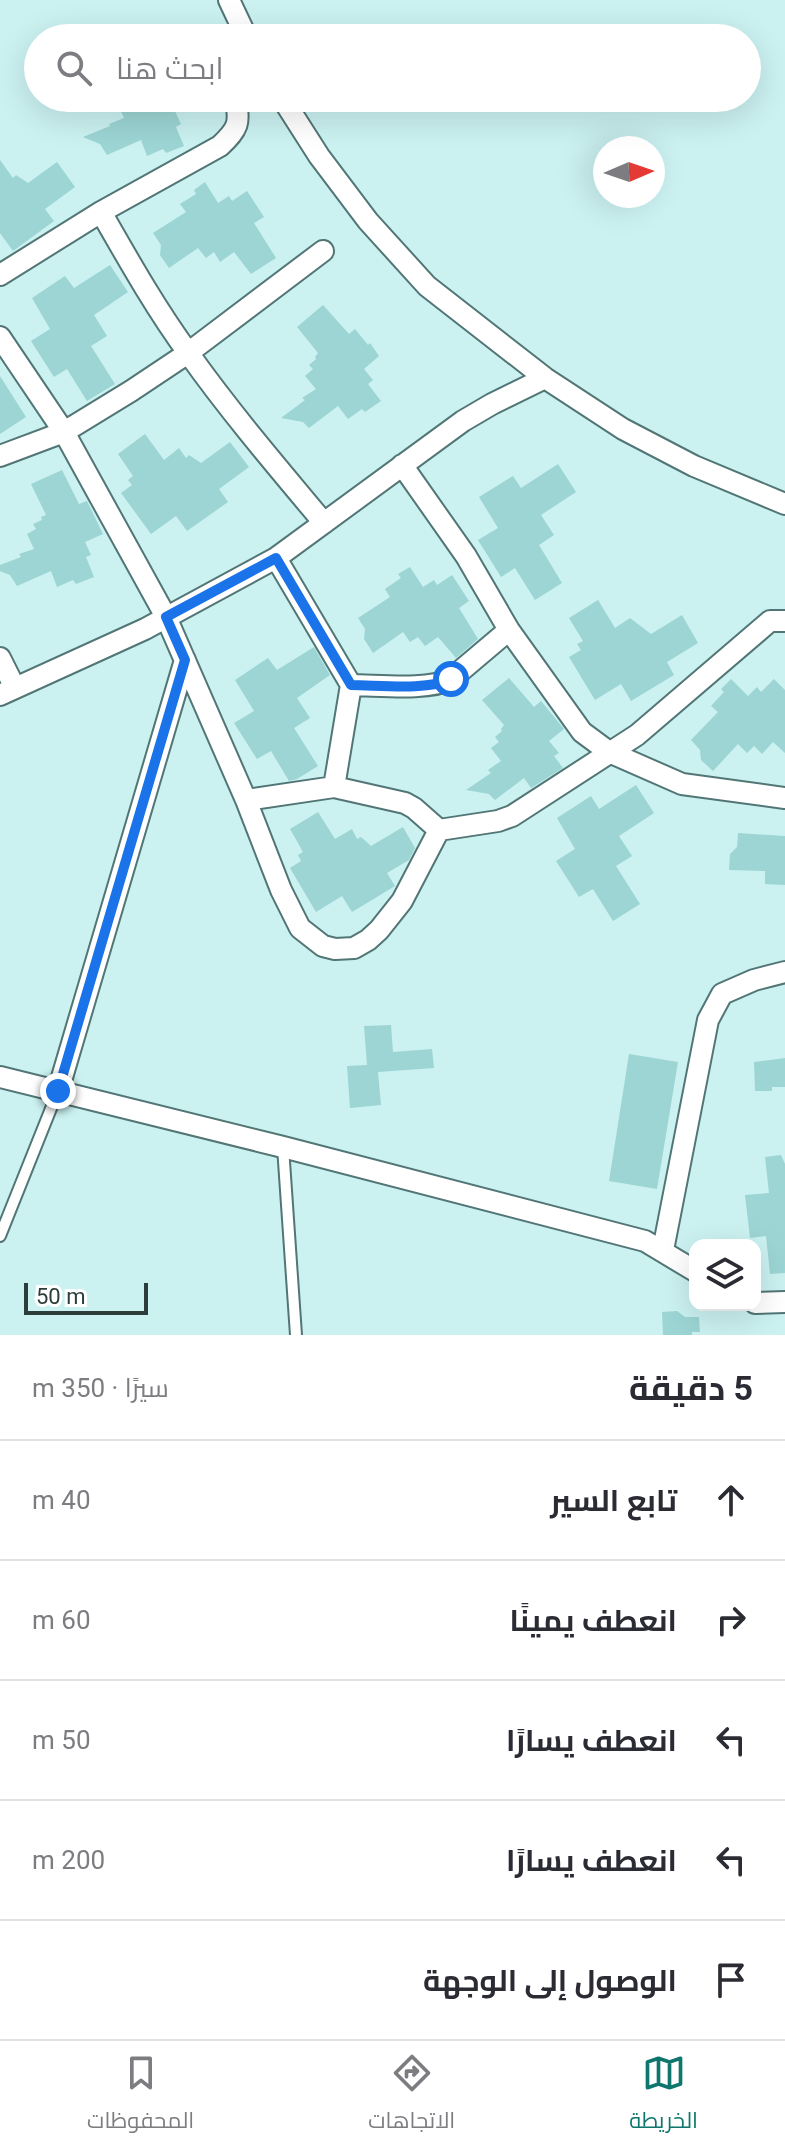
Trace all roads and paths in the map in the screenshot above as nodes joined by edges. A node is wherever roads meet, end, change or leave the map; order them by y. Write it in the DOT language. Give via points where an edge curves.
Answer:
graph roads {
  1 [pos="229,0"];
  2 [pos="240,24"];
  3 [pos="238,112"];
  4 [pos="291,112"];
  5 [pos="101,212"];
  6 [pos="323,251"];
  7 [pos="0,275"];
  8 [pos="0,337"];
  9 [pos="188,353"];
  10 [pos="545,378"];
  11 [pos="64,432"];
  12 [pos="0,456"];
  13 [pos="402,465"];
  14 [pos="785,504"];
  15 [pos="324,523"];
  16 [pos="276,558"];
  17 [pos="166,617"];
  18 [pos="785,621"];
  19 [pos="509,630"];
  20 [pos="0,658"];
  21 [pos="185,660"];
  22 [pos="351,685"];
  23 [pos="8,692"];
  24 [pos="609,752"];
  25 [pos="334,787"];
  26 [pos="785,798"];
  27 [pos="246,800"];
  28 [pos="439,830"];
  29 [pos="785,972"];
  30 [pos="0,1077"];
  31 [pos="58,1091"];
  32 [pos="283,1147"];
  33 [pos="0,1236"];
  34 [pos="663,1250"];
  35 [pos="689,1267"];
  36 [pos="785,1302"];
  37 [pos="761,1303"];
  38 [pos="296,1335"];
  1 -- 2 [label="street"];
  3 -- 5 [label="street" via="235,129 220,146"];
  4 -- 10 [label="street" via="368,221 427,286"];
  5 -- 7 [label="street"];
  5 -- 9 [label="street"];
  6 -- 9 [label="street"];
  8 -- 11 [label="street"];
  9 -- 11 [label="street"];
  9 -- 15 [label="street"];
  10 -- 13 [label="street" via="483,409"];
  10 -- 14 [label="street" via="623,429"];
  11 -- 12 [label="street"];
  11 -- 17 [label="street"];
  13 -- 15 [label="street"];
  13 -- 19 [label="street" via="466,556"];
  15 -- 16 [label="street"];
  16 -- 17 [label="street"];
  16 -- 22 [label="street"];
  17 -- 21 [label="street"];
  17 -- 23 [label="street"];
  18 -- 24 [label="street" via="770,621 637,735"];
  19 -- 22 [label="street" via="444,683"];
  19 -- 24 [label="street" via="582,732"];
  20 -- 23 [label="street"];
  21 -- 27 [label="street"];
  21 -- 31 [label="street"];
  22 -- 25 [label="street"];
  24 -- 26 [label="street" via="682,784"];
  24 -- 28 [label="street" via="505,819"];
  25 -- 27 [label="street"];
  25 -- 28 [label="street" via="405,803"];
  27 -- 28 [label="street" via="300,928 335,949 354,948 379,930 402,901"];
  29 -- 34 [label="street" via="722,994 708,1020"];
  30 -- 31 [label="street"];
  31 -- 32 [label="street"];
  31 -- 33 [label="lane"];
  32 -- 34 [label="street"];
  32 -- 38 [label="lane"];
  34 -- 35 [label="street"];
  36 -- 37 [label="street"];
}
